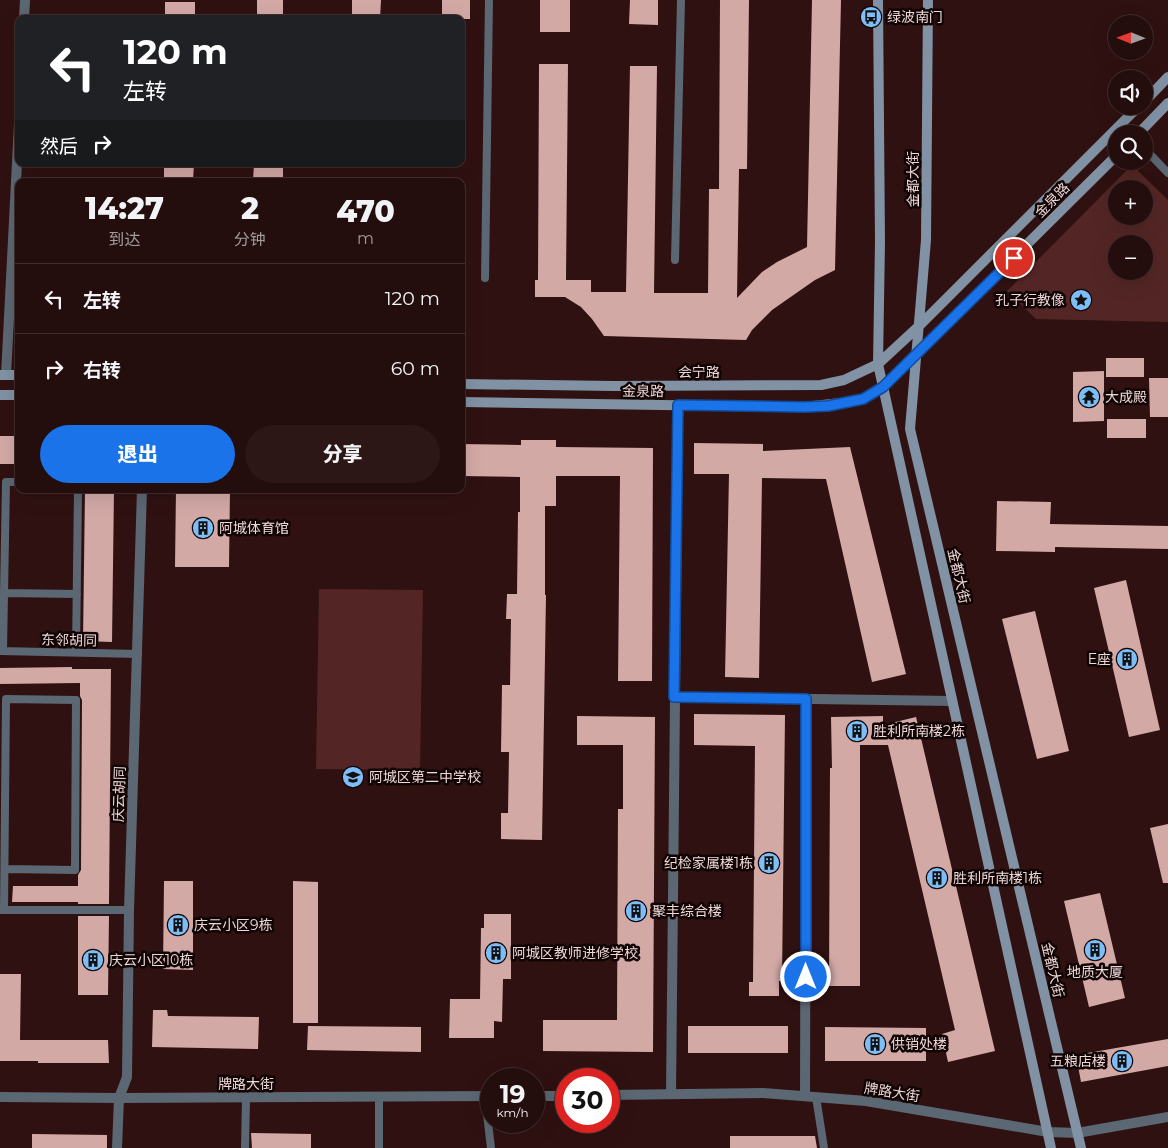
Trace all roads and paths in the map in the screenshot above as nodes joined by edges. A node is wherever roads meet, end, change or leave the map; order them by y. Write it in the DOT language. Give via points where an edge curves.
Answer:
graph roads {
  1 [pos="25,0"];
  2 [pos="489,0"];
  3 [pos="681,0"];
  4 [pos="878,0"];
  5 [pos="928,0"];
  6 [pos="24,15"];
  7 [pos="1168,77"];
  8 [pos="1153,93"];
  9 [pos="1168,103"];
  10 [pos="1130,115"];
  11 [pos="1147,125"];
  12 [pos="1153,157"];
  13 [pos="1108,164"];
  14 [pos="1168,173"];
  15 [pos="15,187"];
  16 [pos="675,260"];
  17 [pos="484,278"];
  18 [pos="918,327"];
  19 [pos="916,354"];
  20 [pos="878,364"];
  21 [pos="3,375"];
  22 [pos="465,384"];
  23 [pos="883,387"];
  24 [pos="0,395"];
  25 [pos="15,395"];
  26 [pos="465,402"];
  27 [pos="678,405"];
  28 [pos="15,482"];
  29 [pos="78,493"];
  30 [pos="142,493"];
  31 [pos="4,593"];
  32 [pos="77,594"];
  33 [pos="2,651"];
  34 [pos="76,652"];
  35 [pos="138,654"];
  36 [pos="674,697"];
  37 [pos="806,699"];
  38 [pos="952,701"];
  39 [pos="4,869"];
  40 [pos="2,910"];
  41 [pos="129,910"];
  42 [pos="671,1094"];
  43 [pos="620,1095"];
  44 [pos="480,1096"];
  45 [pos="805,1096"];
  46 [pos="0,1097"];
  47 [pos="379,1097"];
  48 [pos="816,1097"];
  49 [pos="119,1098"];
  50 [pos="246,1098"];
  51 [pos="1168,1116"];
  52 [pos="1048,1132"];
  53 [pos="490,1133"];
  54 [pos="1077,1133"];
  55 [pos="117,1148"];
  56 [pos="245,1148"];
  57 [pos="379,1148"];
  58 [pos="491,1148"];
  59 [pos="824,1148"];
  60 [pos="1051,1148"];
  61 [pos="1080,1148"];
  1 -- 6 [label="street"];
  2 -- 17 [label="lane"];
  3 -- 16 [label="lane"];
  4 -- 20 [label="main road"];
  5 -- 18 [label="main road, 金都大街" via="926,240"];
  7 -- 8 [label="main road"];
  9 -- 11 [label="main road"];
  10 -- 18 [label="main road, 金泉路"];
  12 -- 14 [label="lane"];
  13 -- 19 [label="main road, 金泉路"];
  15 -- 21 [label="street"];
  18 -- 19 [label="main road, 金都大街"];
  18 -- 20 [label="main road, 会宁路"];
  19 -- 23 [label="main road, 金泉路"];
  19 -- 54 [label="main road, 金都大街" via="910,429"];
  20 -- 22 [label="main road, 会宁路" via="844,380 821,385"];
  20 -- 23 [label="main road"];
  23 -- 27 [label="main road, 金泉路" via="863,399 828,406"];
  23 -- 38 [label="main road"];
  24 -- 25 [label="main road"];
  26 -- 27 [label="main road, 金泉路"];
  27 -- 36 [label="street"];
  28 -- 31 [label="lane" via="6,482"];
  29 -- 32 [label="lane"];
  30 -- 35 [label="street, 庆云胡同"];
  31 -- 32 [label="lane"];
  31 -- 33 [label="lane"];
  32 -- 34 [label="lane"];
  33 -- 34 [label="lane, 东邻胡同"];
  34 -- 35 [label="lane, 东邻胡同"];
  35 -- 41 [label="street, 庆云胡同"];
  36 -- 37 [label="street"];
  36 -- 42 [label="street"];
  37 -- 38 [label="street"];
  37 -- 45 [label="street"];
  38 -- 52 [label="main road"];
  39 -- 39 [label="lane" via="6,699 76,700 75,870"];
  39 -- 40 [label="lane"];
  40 -- 41 [label="lane"];
  41 -- 49 [label="street, 庆云胡同" via="128,1077"];
  42 -- 43 [label="street, 牌路大街"];
  42 -- 45 [label="street, 牌路大街"];
  44 -- 47 [label="street, 牌路大街"];
  45 -- 48 [label="street, 牌路大街"];
  46 -- 49 [label="street, 牌路大街"];
  47 -- 50 [label="street, 牌路大街"];
  47 -- 57 [label="lane"];
  48 -- 52 [label="street, 牌路大街" via="866,1101"];
  48 -- 59 [label="lane"];
  49 -- 50 [label="street, 牌路大街"];
  49 -- 55 [label="street, 庆云胡同"];
  50 -- 56 [label="lane"];
  51 -- 54 [label="street, 牌路大街"];
  52 -- 54 [label="street, 牌路大街"];
  52 -- 60 [label="main road"];
  53 -- 58 [label="lane"];
  54 -- 61 [label="main road, 金都大街"];
}
